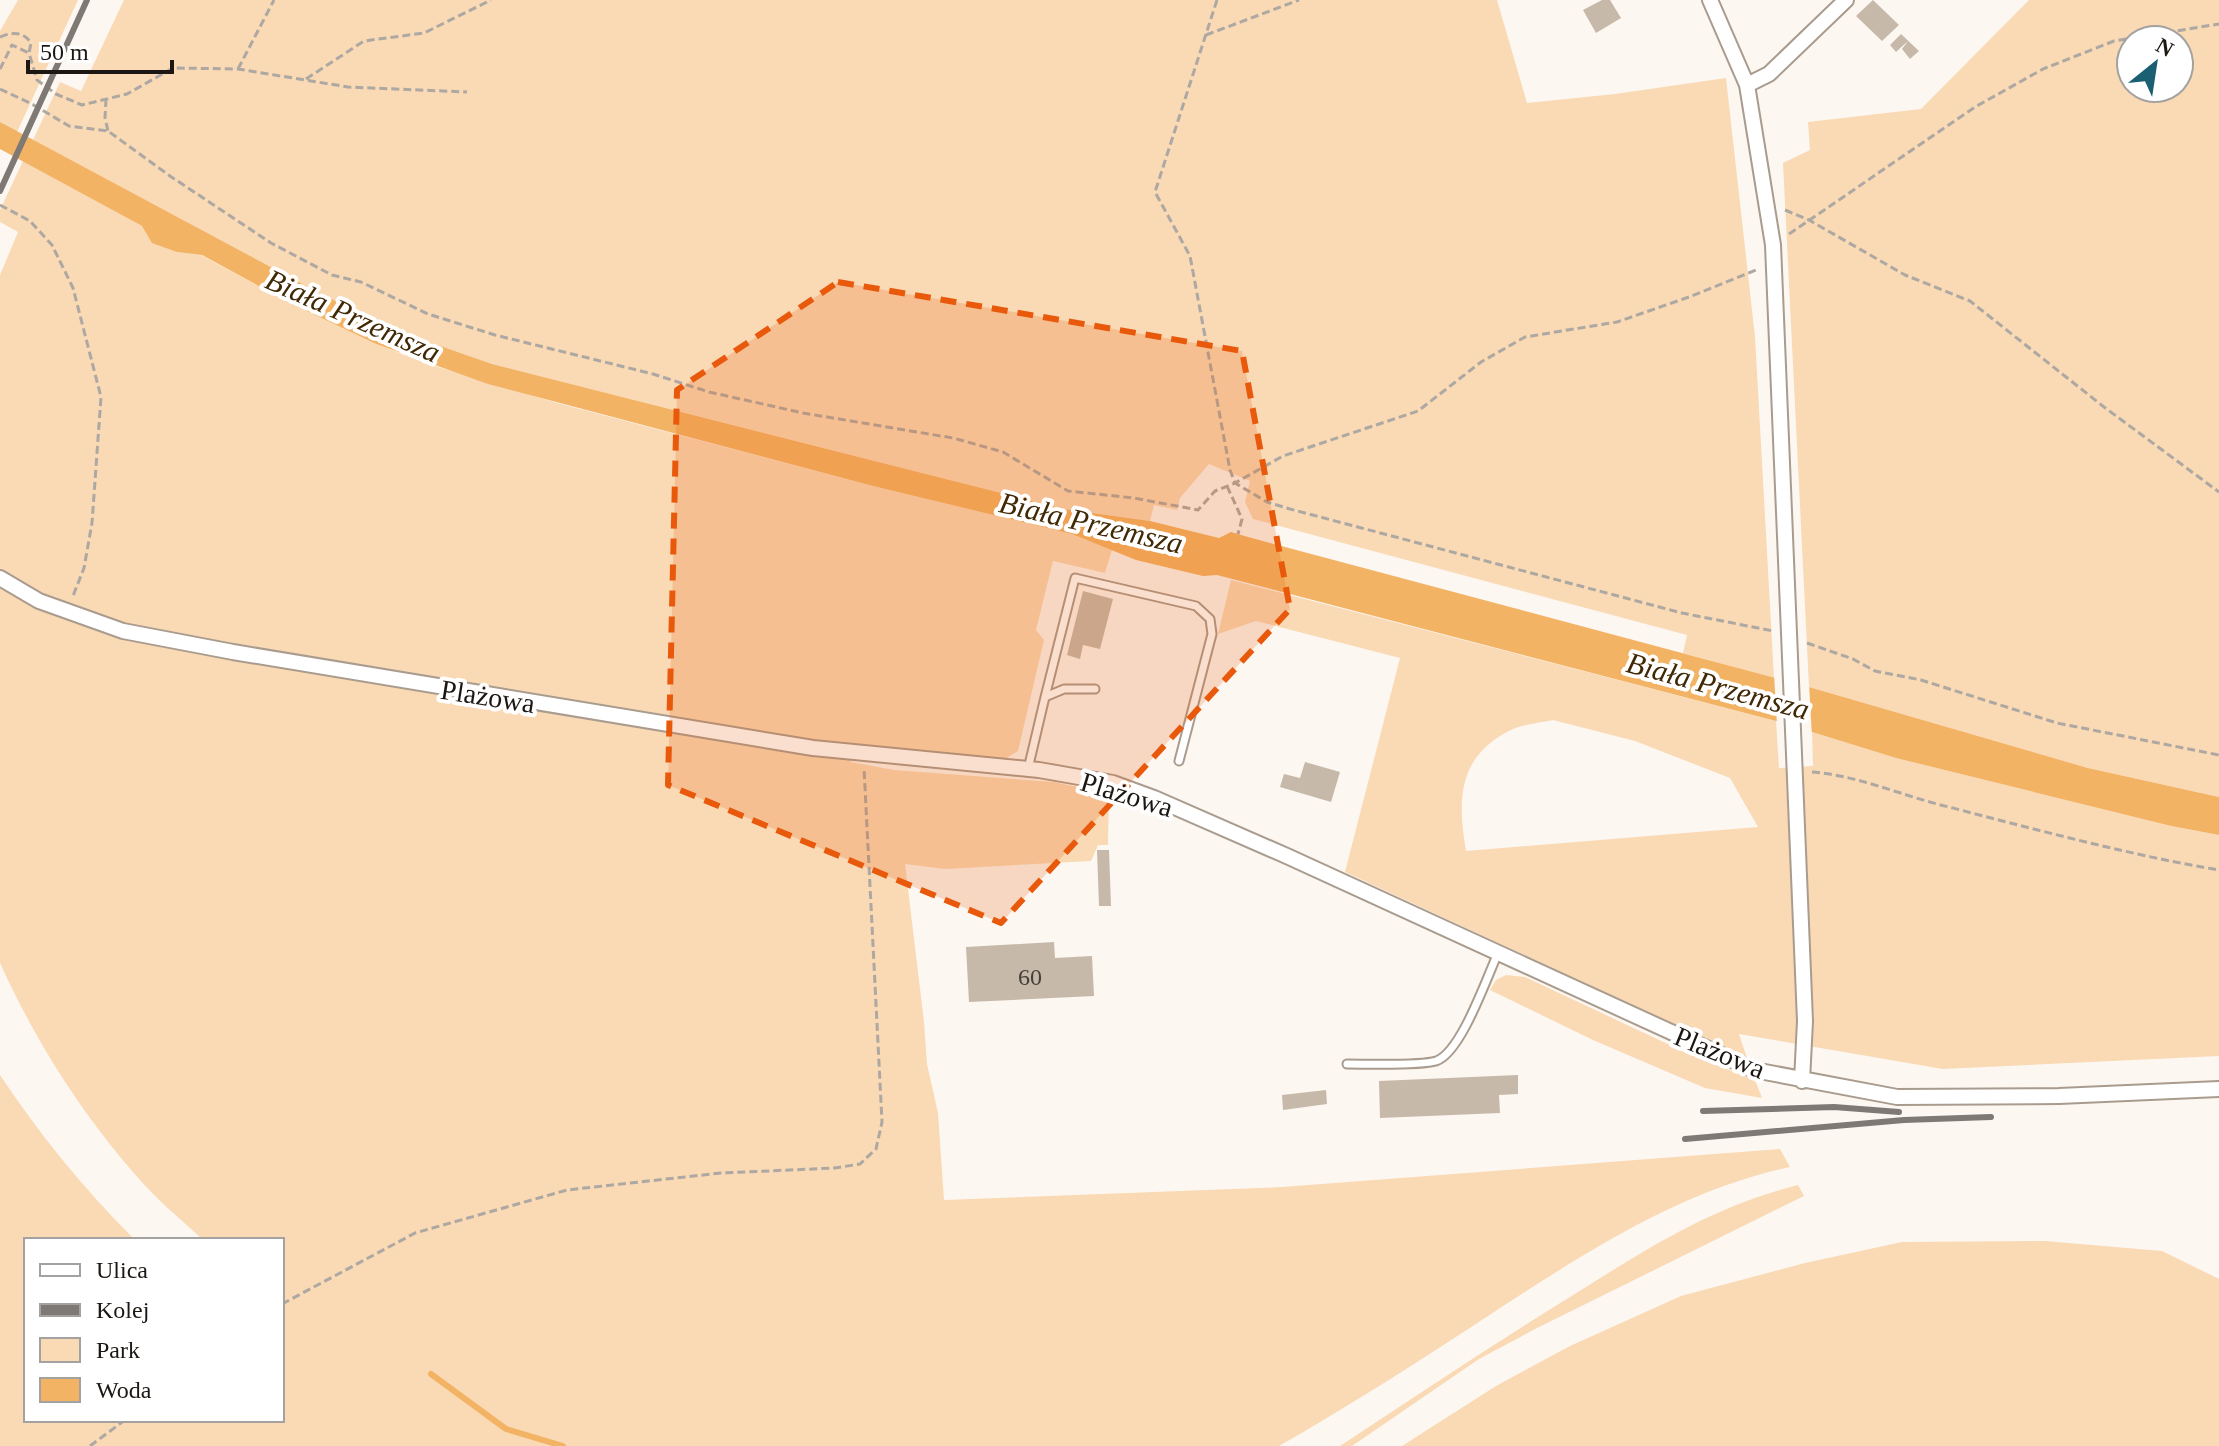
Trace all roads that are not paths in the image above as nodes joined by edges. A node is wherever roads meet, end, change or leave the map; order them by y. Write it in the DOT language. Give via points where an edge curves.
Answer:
graph roads {
  1 [pos="1710,0"];
  2 [pos="1846,0"];
  3 [pos="1747,85"];
  4 [pos="0,578"];
  5 [pos="1095,689"];
  6 [pos="1045,697"];
  7 [pos="1179,761"];
  8 [pos="1028,769"];
  9 [pos="1498,953"];
  10 [pos="1347,1064"];
  11 [pos="1802,1081"];
  12 [pos="2219,1089"];
  1 -- 3 [label="street"];
  2 -- 3 [label="street" via="1769,74"];
  3 -- 11 [label="street" via="1774,262 1805,1021"];
  4 -- 8 [label="street, Plażowa" via="39,601 123,631 249,655 797,746"];
  5 -- 6 [label="lane" via="1064,689"];
  6 -- 7 [label="lane" via="1075,578 1196,606 1210,619 1212,634"];
  6 -- 8 [label="lane"];
  8 -- 9 [label="street, Plażowa" via="1113,783 1154,798"];
  9 -- 10 [label="lane" via="1448,1054 1435,1061"];
  9 -- 11 [label="street, Plażowa" via="1754,1070"];
  11 -- 12 [label="street, Plażowa" via="1897,1097"];
}
